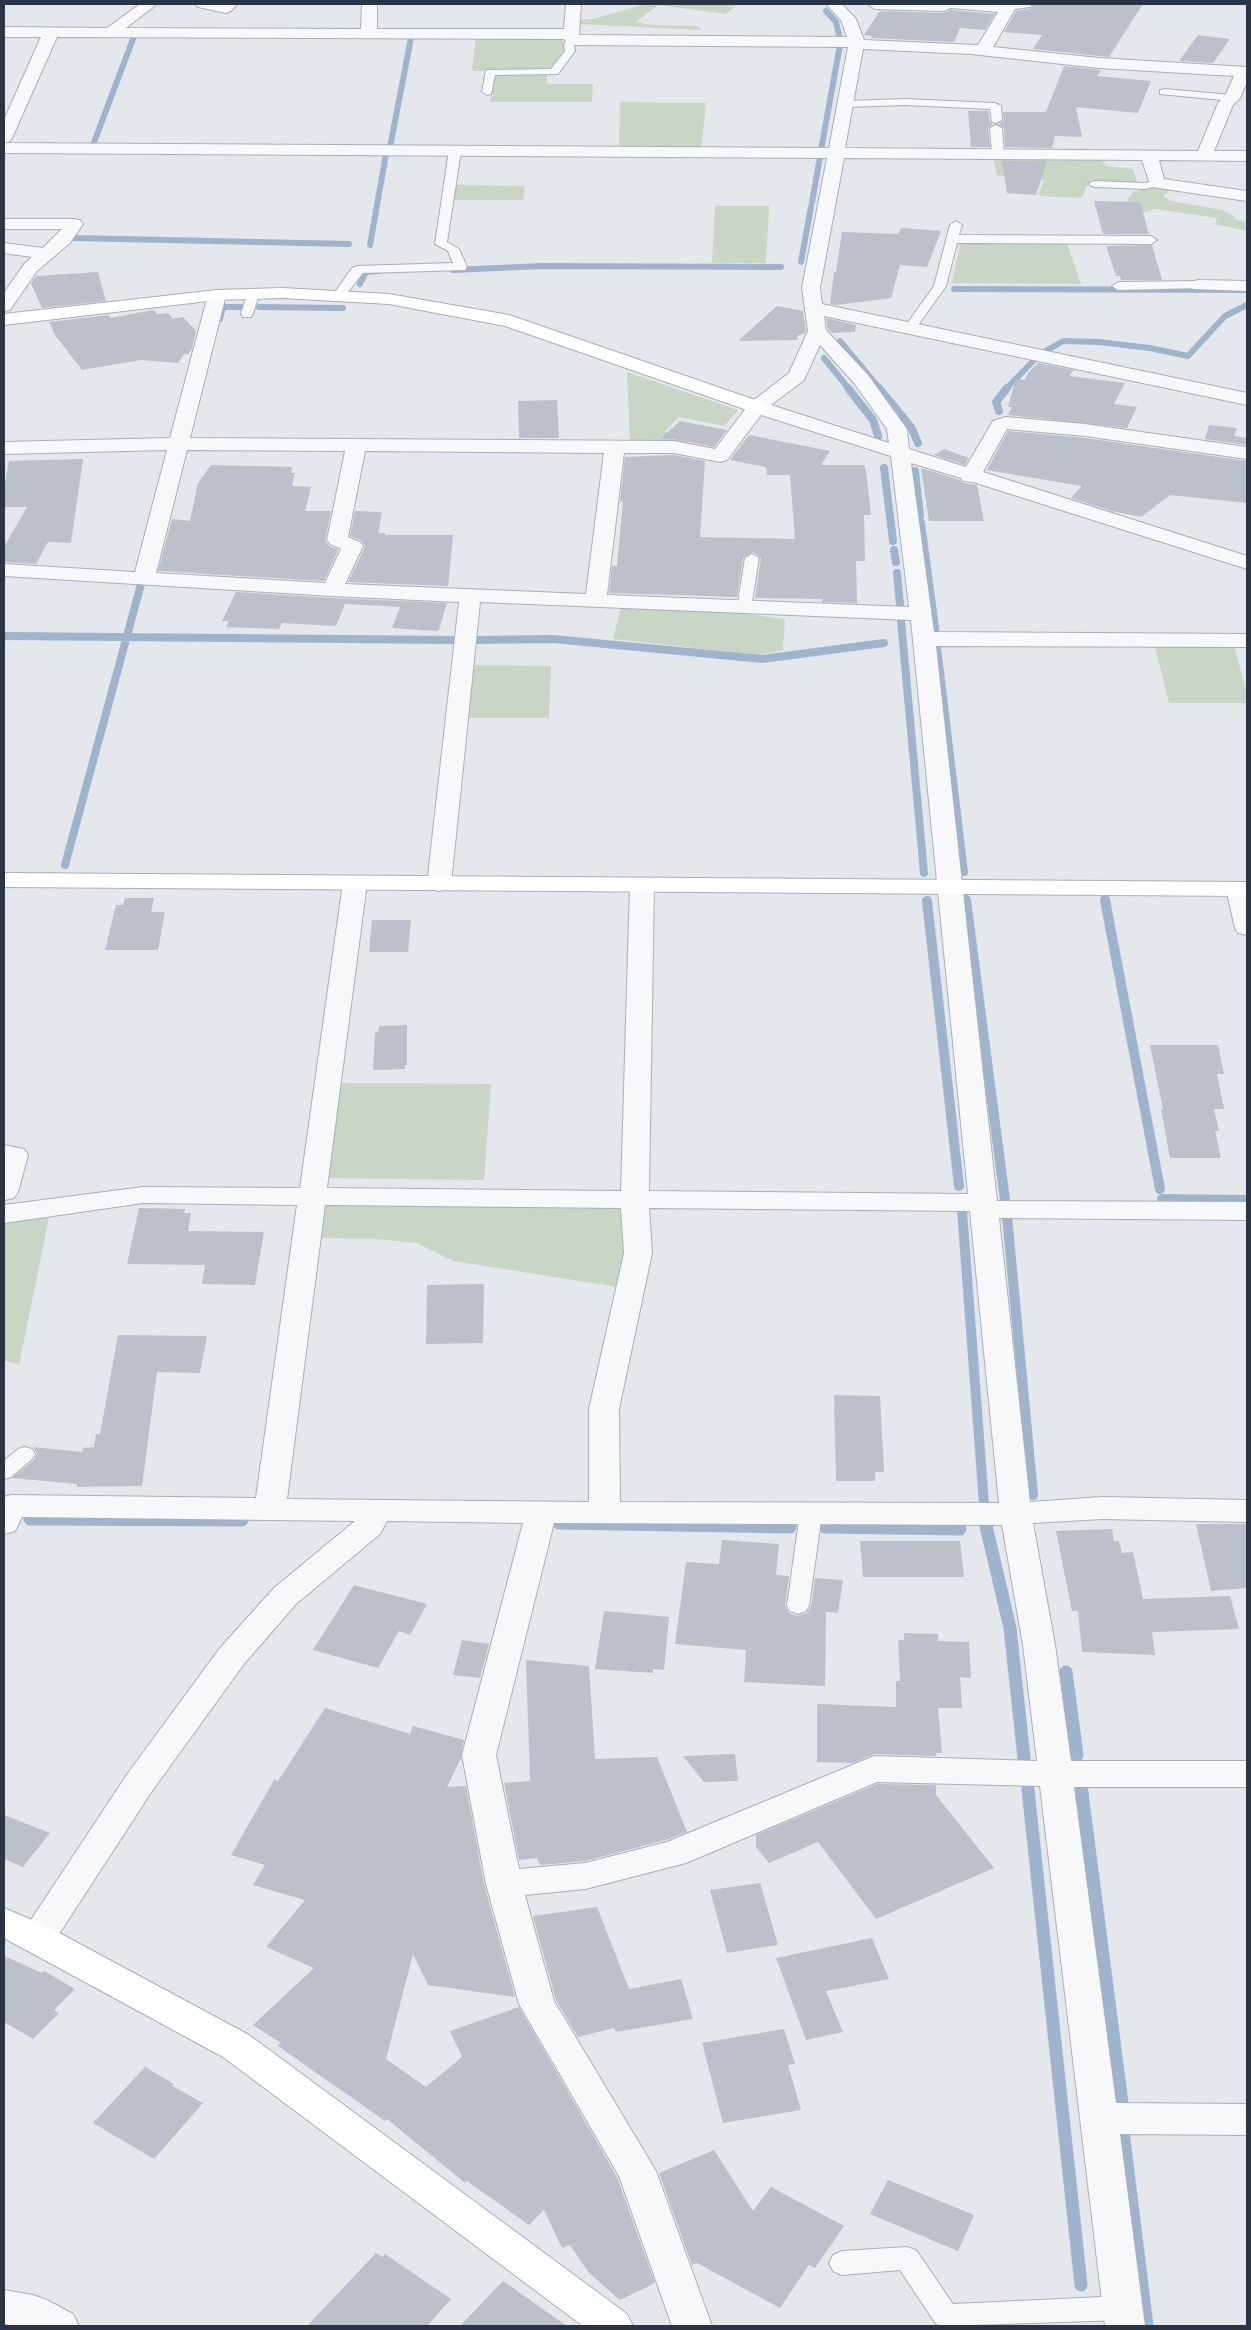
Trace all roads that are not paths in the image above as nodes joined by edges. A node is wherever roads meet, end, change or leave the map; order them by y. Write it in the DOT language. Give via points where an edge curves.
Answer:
graph roads {
  1 [pos="150,4"];
  2 [pos="203,4"];
  3 [pos="229,4"];
  4 [pos="370,4"];
  5 [pos="574,4"];
  6 [pos="834,4"];
  7 [pos="867,4"];
  8 [pos="875,4"];
  9 [pos="951,4"];
  10 [pos="1025,4"];
  11 [pos="1008,8"];
  12 [pos="848,19"];
  13 [pos="4,32"];
  14 [pos="51,32"];
  15 [pos="111,32"];
  16 [pos="369,33"];
  17 [pos="572,37"];
  18 [pos="857,43"];
  19 [pos="983,50"];
  20 [pos="1247,72"];
  21 [pos="487,92"];
  22 [pos="1164,92"];
  23 [pos="1232,98"];
  24 [pos="846,104"];
  25 [pos="4,138"];
  26 [pos="4,148"];
  27 [pos="455,151"];
  28 [pos="836,154"];
  29 [pos="998,155"];
  30 [pos="1149,155"];
  31 [pos="1204,156"];
  32 [pos="1247,156"];
  33 [pos="1157,183"];
  34 [pos="1094,184"];
  35 [pos="1247,196"];
  36 [pos="4,224"];
  37 [pos="956,225"];
  38 [pos="952,239"];
  39 [pos="1151,240"];
  40 [pos="4,248"];
  41 [pos="47,254"];
  42 [pos="1199,285"];
  43 [pos="1118,286"];
  44 [pos="1247,286"];
  45 [pos="252,294"];
  46 [pos="339,294"];
  47 [pos="217,295"];
  48 [pos="4,306"];
  49 [pos="813,308"];
  50 [pos="247,314"];
  51 [pos="4,320"];
  52 [pos="910,328"];
  53 [pos="817,331"];
  54 [pos="1247,399"];
  55 [pos="757,408"];
  56 [pos="179,444"];
  57 [pos="356,446"];
  58 [pos="615,446"];
  59 [pos="4,448"];
  60 [pos="1247,453"];
  61 [pos="900,454"];
  62 [pos="970,476"];
  63 [pos="752,558"];
  64 [pos="1247,563"];
  65 [pos="7,577"];
  66 [pos="144,579"];
  67 [pos="332,590"];
  68 [pos="470,596"];
  69 [pos="596,602"];
  70 [pos="744,608"];
  71 [pos="921,614"];
  72 [pos="924,640"];
  73 [pos="1247,640"];
  74 [pos="4,880"];
  75 [pos="355,883"];
  76 [pos="439,884"];
  77 [pos="642,885"];
  78 [pos="949,888"];
  79 [pos="1242,889"];
  80 [pos="1247,928"];
  81 [pos="4,1153"];
  82 [pos="4,1192"];
  83 [pos="312,1197"];
  84 [pos="635,1200"];
  85 [pos="983,1206"];
  86 [pos="1247,1211"];
  87 [pos="4,1214"];
  88 [pos="25,1454"];
  89 [pos="4,1472"];
  90 [pos="270,1509"];
  91 [pos="6,1511"];
  92 [pos="376,1511"];
  93 [pos="541,1512"];
  94 [pos="1247,1512"];
  95 [pos="605,1513"];
  96 [pos="811,1513"];
  97 [pos="1016,1514"];
  98 [pos="798,1606"];
  99 [pos="1055,1774"];
  100 [pos="1247,1774"];
  101 [pos="504,1884"];
  102 [pos="4,1922"];
  103 [pos="37,1938"];
  104 [pos="1099,2118"];
  105 [pos="1247,2119"];
  106 [pos="842,2263"];
  107 [pos="4,2307"];
  108 [pos="1124,2317"];
  109 [pos="59,2326"];
  110 [pos="613,2326"];
  111 [pos="692,2326"];
  1 -- 15 [label="street"];
  2 -- 3 [label="street" via="226,8"];
  4 -- 16 [label="street"];
  5 -- 17 [label="street"];
  6 -- 12 [label="street"];
  7 -- 12 [label="street" via="859,17"];
  8 -- 9 [label="street"];
  9 -- 11 [label="street"];
  10 -- 11 [label="street"];
  11 -- 19 [label="street"];
  12 -- 18 [label="street"];
  13 -- 14 [label="street"];
  14 -- 15 [label="street"];
  14 -- 25 [label="street"];
  15 -- 16 [label="street"];
  16 -- 17 [label="street"];
  17 -- 18 [label="street"];
  17 -- 21 [label="lane" via="570,51 554,72 490,72"];
  18 -- 19 [label="street"];
  18 -- 24 [label="street"];
  19 -- 20 [label="street" via="1099,63"];
  20 -- 23 [label="street"];
  22 -- 23 [label="lane"];
  23 -- 31 [label="street" via="1226,103"];
  24 -- 28 [label="street"];
  24 -- 29 [label="lane" via="905,102 995,106"];
  26 -- 27 [label="street"];
  27 -- 28 [label="street"];
  27 -- 46 [label="lane" via="441,244 453,249 461,267 361,269"];
  28 -- 29 [label="street"];
  28 -- 49 [label="street" via="811,288"];
  29 -- 30 [label="street"];
  30 -- 31 [label="street"];
  30 -- 33 [label="street"];
  31 -- 32 [label="street"];
  33 -- 34 [label="lane" via="1145,186"];
  33 -- 35 [label="street"];
  36 -- 41 [label="street" via="74,224 64,239"];
  37 -- 38 [label="lane"];
  38 -- 39 [label="lane"];
  38 -- 52 [label="lane" via="940,286"];
  40 -- 41 [label="street"];
  41 -- 48 [label="street" via="31,267"];
  42 -- 43 [label="lane"];
  42 -- 44 [label="street"];
  45 -- 46 [label="street"];
  45 -- 47 [label="street"];
  45 -- 50 [label="lane"];
  46 -- 55 [label="street" via="409,302 509,321"];
  47 -- 51 [label="street"];
  47 -- 56 [label="street"];
  49 -- 52 [label="street"];
  49 -- 53 [label="street"];
  52 -- 54 [label="street"];
  53 -- 55 [label="street" via="797,376"];
  53 -- 61 [label="street" via="861,379 897,429"];
  55 -- 58 [label="street" via="720,456 674,446"];
  55 -- 61 [label="street"];
  56 -- 57 [label="street"];
  56 -- 59 [label="street"];
  56 -- 66 [label="street"];
  57 -- 58 [label="street"];
  57 -- 67 [label="street" via="337,540 353,546"];
  58 -- 69 [label="street"];
  60 -- 62 [label="street" via="1085,430 1006,423 1000,425"];
  61 -- 62 [label="street"];
  61 -- 71 [label="street"];
  62 -- 64 [label="street"];
  63 -- 70 [label="lane"];
  65 -- 66 [label="street"];
  66 -- 67 [label="street"];
  67 -- 68 [label="street"];
  68 -- 69 [label="street"];
  68 -- 76 [label="street"];
  69 -- 70 [label="street"];
  70 -- 71 [label="street"];
  71 -- 72 [label="street"];
  72 -- 73 [label="street"];
  72 -- 78 [label="street"];
  74 -- 75 [label="street"];
  75 -- 76 [label="street"];
  75 -- 83 [label="street"];
  76 -- 77 [label="street"];
  77 -- 78 [label="street"];
  77 -- 84 [label="street"];
  78 -- 79 [label="street"];
  78 -- 85 [label="street"];
  79 -- 80 [label="street"];
  81 -- 82 [label="street" via="14,1155"];
  83 -- 84 [label="street"];
  83 -- 87 [label="street" via="143,1195"];
  83 -- 90 [label="street"];
  84 -- 85 [label="street"];
  84 -- 95 [label="street" via="638,1253 604,1409"];
  85 -- 86 [label="street"];
  85 -- 97 [label="street"];
  88 -- 89 [label="lane"];
  90 -- 91 [label="street"];
  90 -- 92 [label="street"];
  92 -- 93 [label="street"];
  92 -- 103 [label="street" via="369,1526 285,1596 232,1656 140,1782"];
  93 -- 95 [label="street"];
  93 -- 101 [label="street" via="479,1756"];
  94 -- 97 [label="street" via="1102,1508"];
  95 -- 96 [label="street"];
  96 -- 97 [label="street"];
  96 -- 98 [label="lane"];
  97 -- 99 [label="street" via="1039,1645"];
  99 -- 100 [label="street"];
  99 -- 101 [label="street" via="874,1769 674,1854 585,1876"];
  99 -- 104 [label="street"];
  101 -- 111 [label="street" via="537,2004 637,2170"];
  102 -- 103 [label="street"];
  103 -- 110 [label="street" via="236,2046"];
  104 -- 105 [label="street"];
  104 -- 108 [label="street"];
  106 -- 108 [label="lane" via="907,2258 946,2316"];
  107 -- 109 [label="street" via="33,2312"];
}
